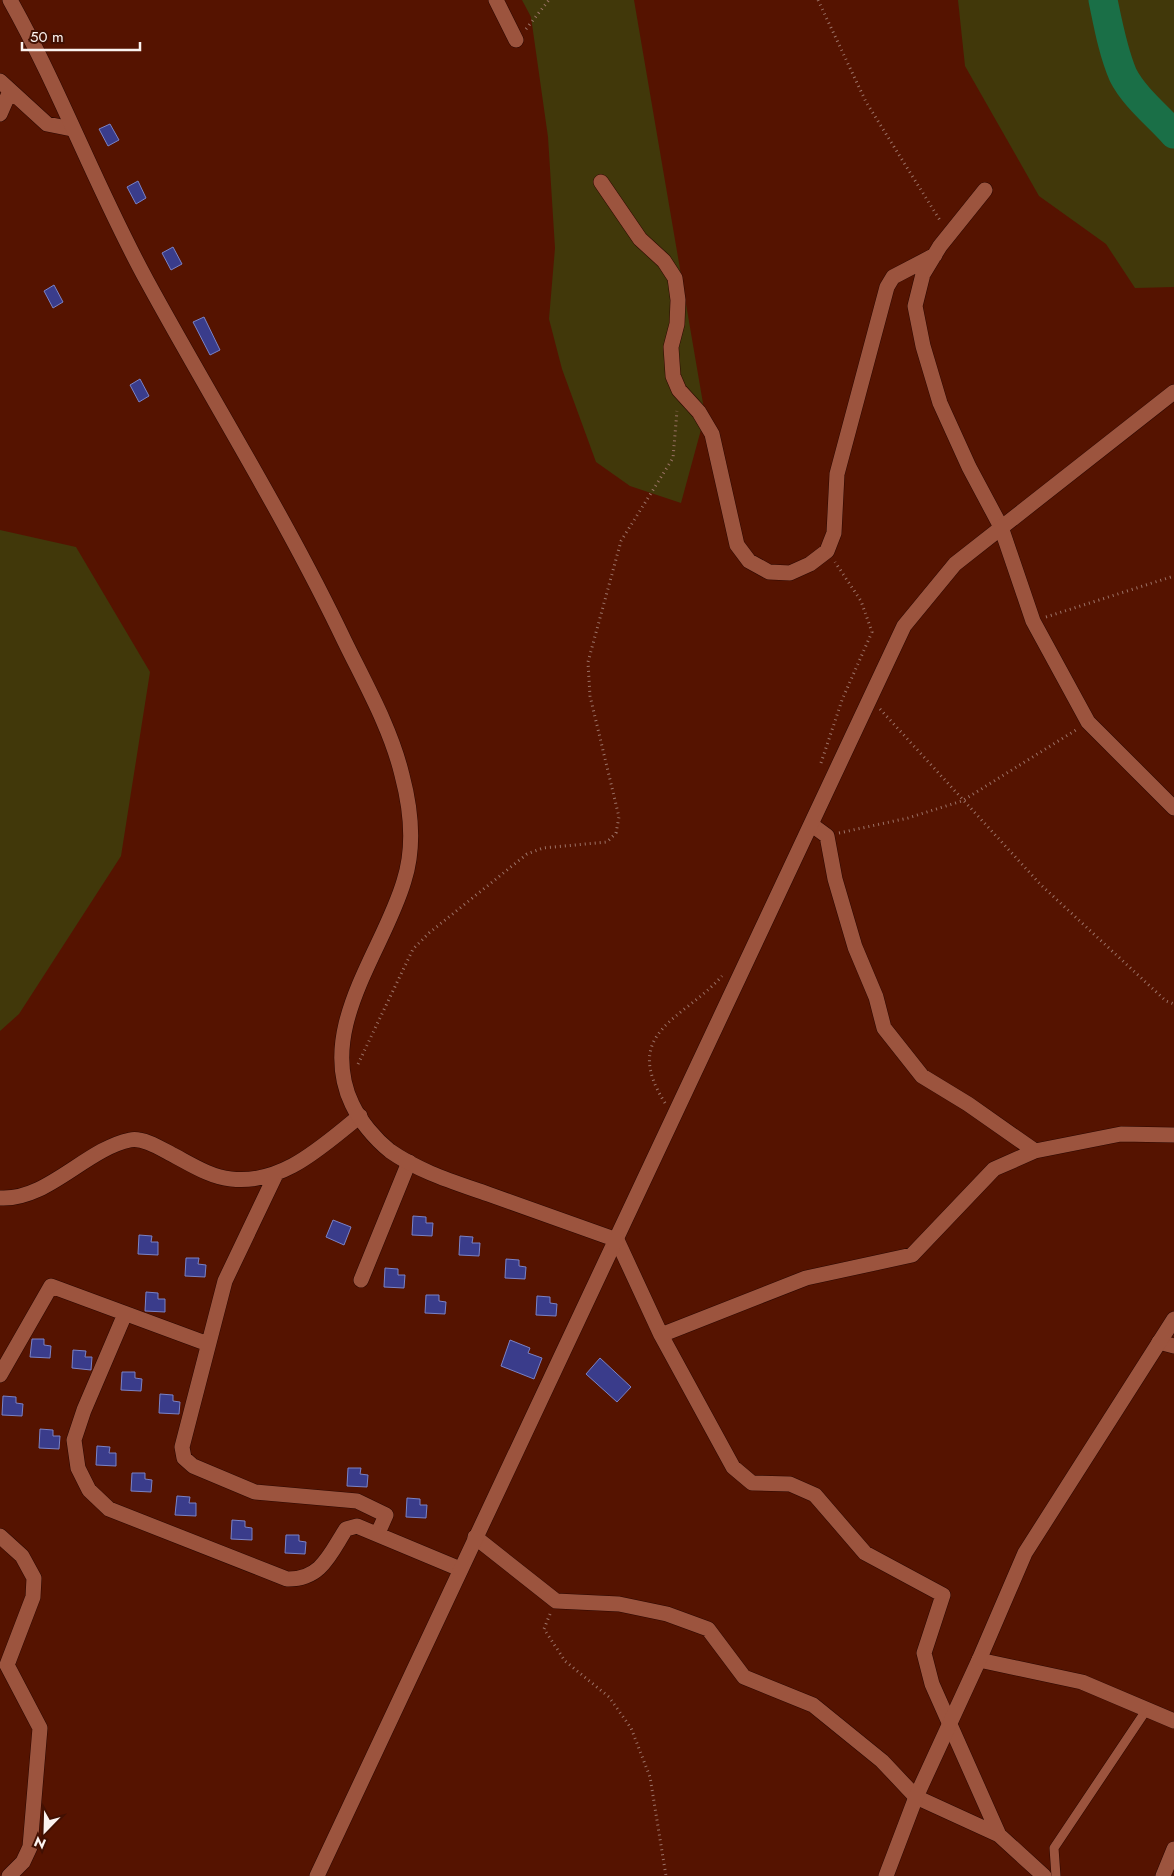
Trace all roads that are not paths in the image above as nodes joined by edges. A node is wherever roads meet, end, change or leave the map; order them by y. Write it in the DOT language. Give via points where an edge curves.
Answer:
graph roads {
  1 [pos="10,0"];
  2 [pos="496,0"];
  3 [pos="516,40"];
  4 [pos="5,86"];
  5 [pos="0,114"];
  6 [pos="72,130"];
  7 [pos="601,182"];
  8 [pos="986,190"];
  9 [pos="935,255"];
  10 [pos="1174,392"];
  11 [pos="1001,527"];
  12 [pos="1174,808"];
  13 [pos="812,825"];
  14 [pos="360,1116"];
  15 [pos="1174,1136"];
  16 [pos="1035,1151"];
  17 [pos="409,1162"];
  18 [pos="276,1174"];
  19 [pos="0,1198"];
  20 [pos="617,1240"];
  21 [pos="362,1280"];
  22 [pos="125,1314"];
  23 [pos="1174,1318"];
  24 [pos="661,1335"];
  25 [pos="1159,1342"];
  26 [pos="208,1344"];
  27 [pos="1174,1346"];
  28 [pos="0,1374"];
  29 [pos="378,1533"];
  30 [pos="0,1536"];
  31 [pos="475,1537"];
  32 [pos="460,1569"];
  33 [pos="979,1660"];
  34 [pos="1147,1709"];
  35 [pos="1174,1721"];
  36 [pos="949,1725"];
  37 [pos="916,1797"];
  38 [pos="999,1835"];
  39 [pos="1174,1849"];
  40 [pos="9,1876"];
  41 [pos="317,1876"];
  42 [pos="886,1876"];
  43 [pos="1044,1876"];
  44 [pos="1056,1876"];
  45 [pos="1163,1876"];
  1 -- 6 [label="street"];
  2 -- 3 [label="street"];
  4 -- 5 [label="street"];
  4 -- 6 [label="street" via="47,124"];
  6 -- 14 [label="street" via="145,278 308,564 383,721 403,776 410,817 406,878 344,1028 344,1080"];
  7 -- 9 [label="street" via="640,239 664,261 674,278 678,300 677,324 671,347 673,376 679,390 699,412 712,434 737,545 749,562 770,572 790,573 828,551 834,533 837,474 887,287 893,277"];
  8 -- 9 [label="street"];
  9 -- 11 [label="street" via="922,274 915,306 922,346 940,403"];
  10 -- 11 [label="street"];
  11 -- 12 [label="street" via="1033,621 1088,722"];
  11 -- 13 [label="street" via="955,564 904,626"];
  13 -- 16 [label="street" via="826,836 855,948 876,997 884,1028 922,1076"];
  13 -- 20 [label="street"];
  14 -- 17 [label="street" via="389,1150"];
  14 -- 18 [label="street" via="310,1155"];
  15 -- 16 [label="street" via="1121,1134"];
  16 -- 24 [label="street" via="994,1169 912,1255 806,1278"];
  17 -- 20 [label="street" via="426,1172"];
  17 -- 21 [label="street"];
  18 -- 19 [label="street" via="259,1179 230,1179 200,1170 155,1145 132,1139 111,1145 48,1184 10,1199"];
  18 -- 26 [label="street" via="224,1281"];
  20 -- 24 [label="street"];
  20 -- 31 [label="street"];
  22 -- 26 [label="street"];
  22 -- 28 [label="street" via="51,1286"];
  22 -- 29 [label="street" via="74,1440 78,1468 85,1483 110,1509 287,1579 300,1580 322,1567 346,1529 357,1526"];
  23 -- 25 [label="street"];
  24 -- 36 [label="street" via="733,1467 752,1483 790,1484 815,1495 865,1553 942,1595 924,1653 932,1684"];
  25 -- 27 [label="street"];
  25 -- 33 [label="street" via="1025,1553"];
  26 -- 29 [label="street" via="182,1447 184,1458 193,1466 255,1492 357,1501 386,1514"];
  29 -- 32 [label="street"];
  30 -- 40 [label="street" via="22,1556 34,1578 33,1597 7,1665 40,1728 30,1847 23,1862"];
  31 -- 32 [label="street"];
  31 -- 37 [label="street" via="556,1601 619,1604 667,1614 708,1630 744,1677 813,1705 882,1761"];
  32 -- 41 [label="street"];
  33 -- 34 [label="street" via="1082,1682"];
  33 -- 36 [label="street"];
  34 -- 35 [label="street"];
  34 -- 44 [label="lane" via="1054,1848"];
  36 -- 37 [label="street"];
  36 -- 38 [label="street"];
  37 -- 38 [label="street"];
  37 -- 42 [label="street"];
  38 -- 43 [label="street"];
  39 -- 45 [label="street"];
}
